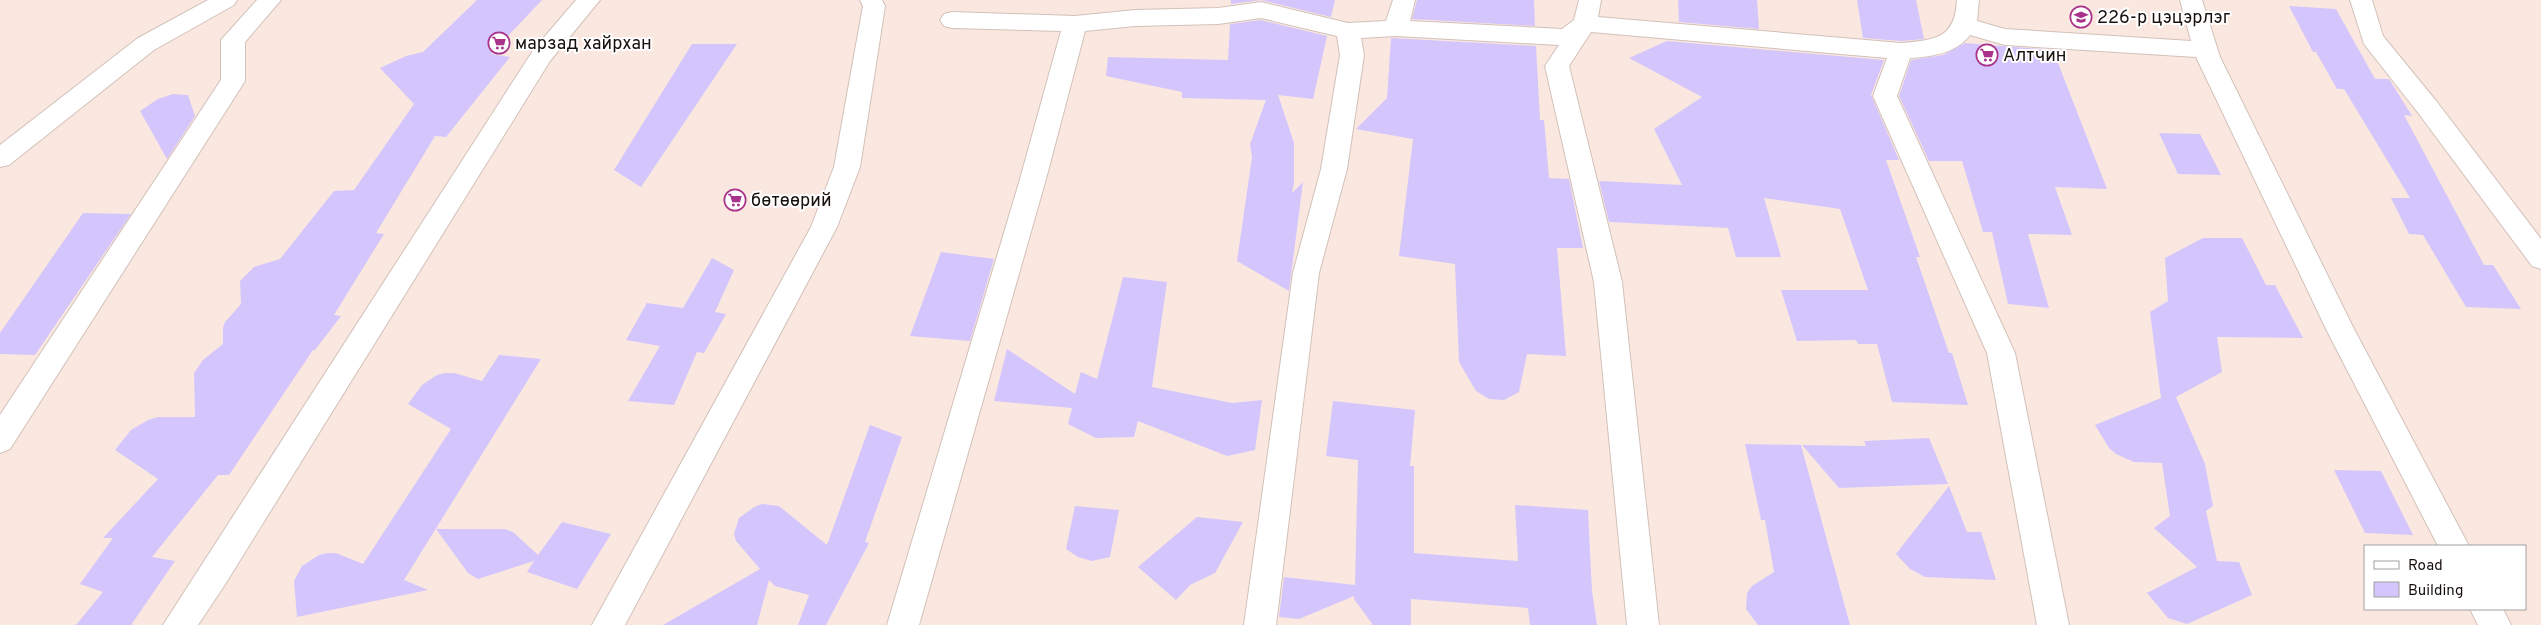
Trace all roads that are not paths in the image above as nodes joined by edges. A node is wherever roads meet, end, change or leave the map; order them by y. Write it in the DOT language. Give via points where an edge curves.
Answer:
graph roads {
  1 [pos="226,0"];
  2 [pos="270,0"];
  3 [pos="589,0"];
  4 [pos="871,0"];
  5 [pos="1037,0"];
  6 [pos="1404,0"];
  7 [pos="1968,0"];
  8 [pos="2191,0"];
  9 [pos="2361,0"];
  10 [pos="1220,8"];
  11 [pos="1588,12"];
  12 [pos="952,20"];
  13 [pos="1024,23"];
  14 [pos="1075,24"];
  15 [pos="1965,26"];
  16 [pos="1396,28"];
  17 [pos="1348,32"];
  18 [pos="2206,50"];
  19 [pos="1901,51"];
  20 [pos="0,158"];
  21 [pos="2541,259"];
  22 [pos="0,440"];
  23 [pos="2453,545"];
  24 [pos="2487,610"];
  25 [pos="179,625"];
  26 [pos="608,625"];
  27 [pos="903,625"];
  28 [pos="1260,625"];
  29 [pos="1643,625"];
  30 [pos="2053,625"];
  31 [pos="2495,625"];
  1 -- 20 [label="street" via="146,44"];
  2 -- 22 [label="street" via="232,40 233,81"];
  3 -- 25 [label="street" via="542,55"];
  4 -- 26 [label="street" via="874,6 847,167 824,227"];
  5 -- 13 [label="street"];
  6 -- 16 [label="street"];
  7 -- 15 [label="street" via="1969,16"];
  8 -- 18 [label="street"];
  9 -- 21 [label="street" via="2372,38"];
  10 -- 14 [label="street"];
  10 -- 17 [label="street" via="1261,10"];
  11 -- 16 [label="street" via="1566,37"];
  11 -- 19 [label="street"];
  11 -- 29 [label="street" via="1557,66 1576,158 1608,282"];
  12 -- 13 [label="street"];
  13 -- 14 [label="street"];
  14 -- 27 [label="street"];
  15 -- 18 [label="street" via="2005,37"];
  15 -- 19 [label="street" via="1958,36 1928,50"];
  16 -- 17 [label="street"];
  17 -- 28 [label="street" via="1352,55 1334,169 1306,273"];
  18 -- 23 [label="street" via="2337,322"];
  19 -- 30 [label="street" via="1885,96 2001,353"];
  24 -- 31 [label="street"];
}
